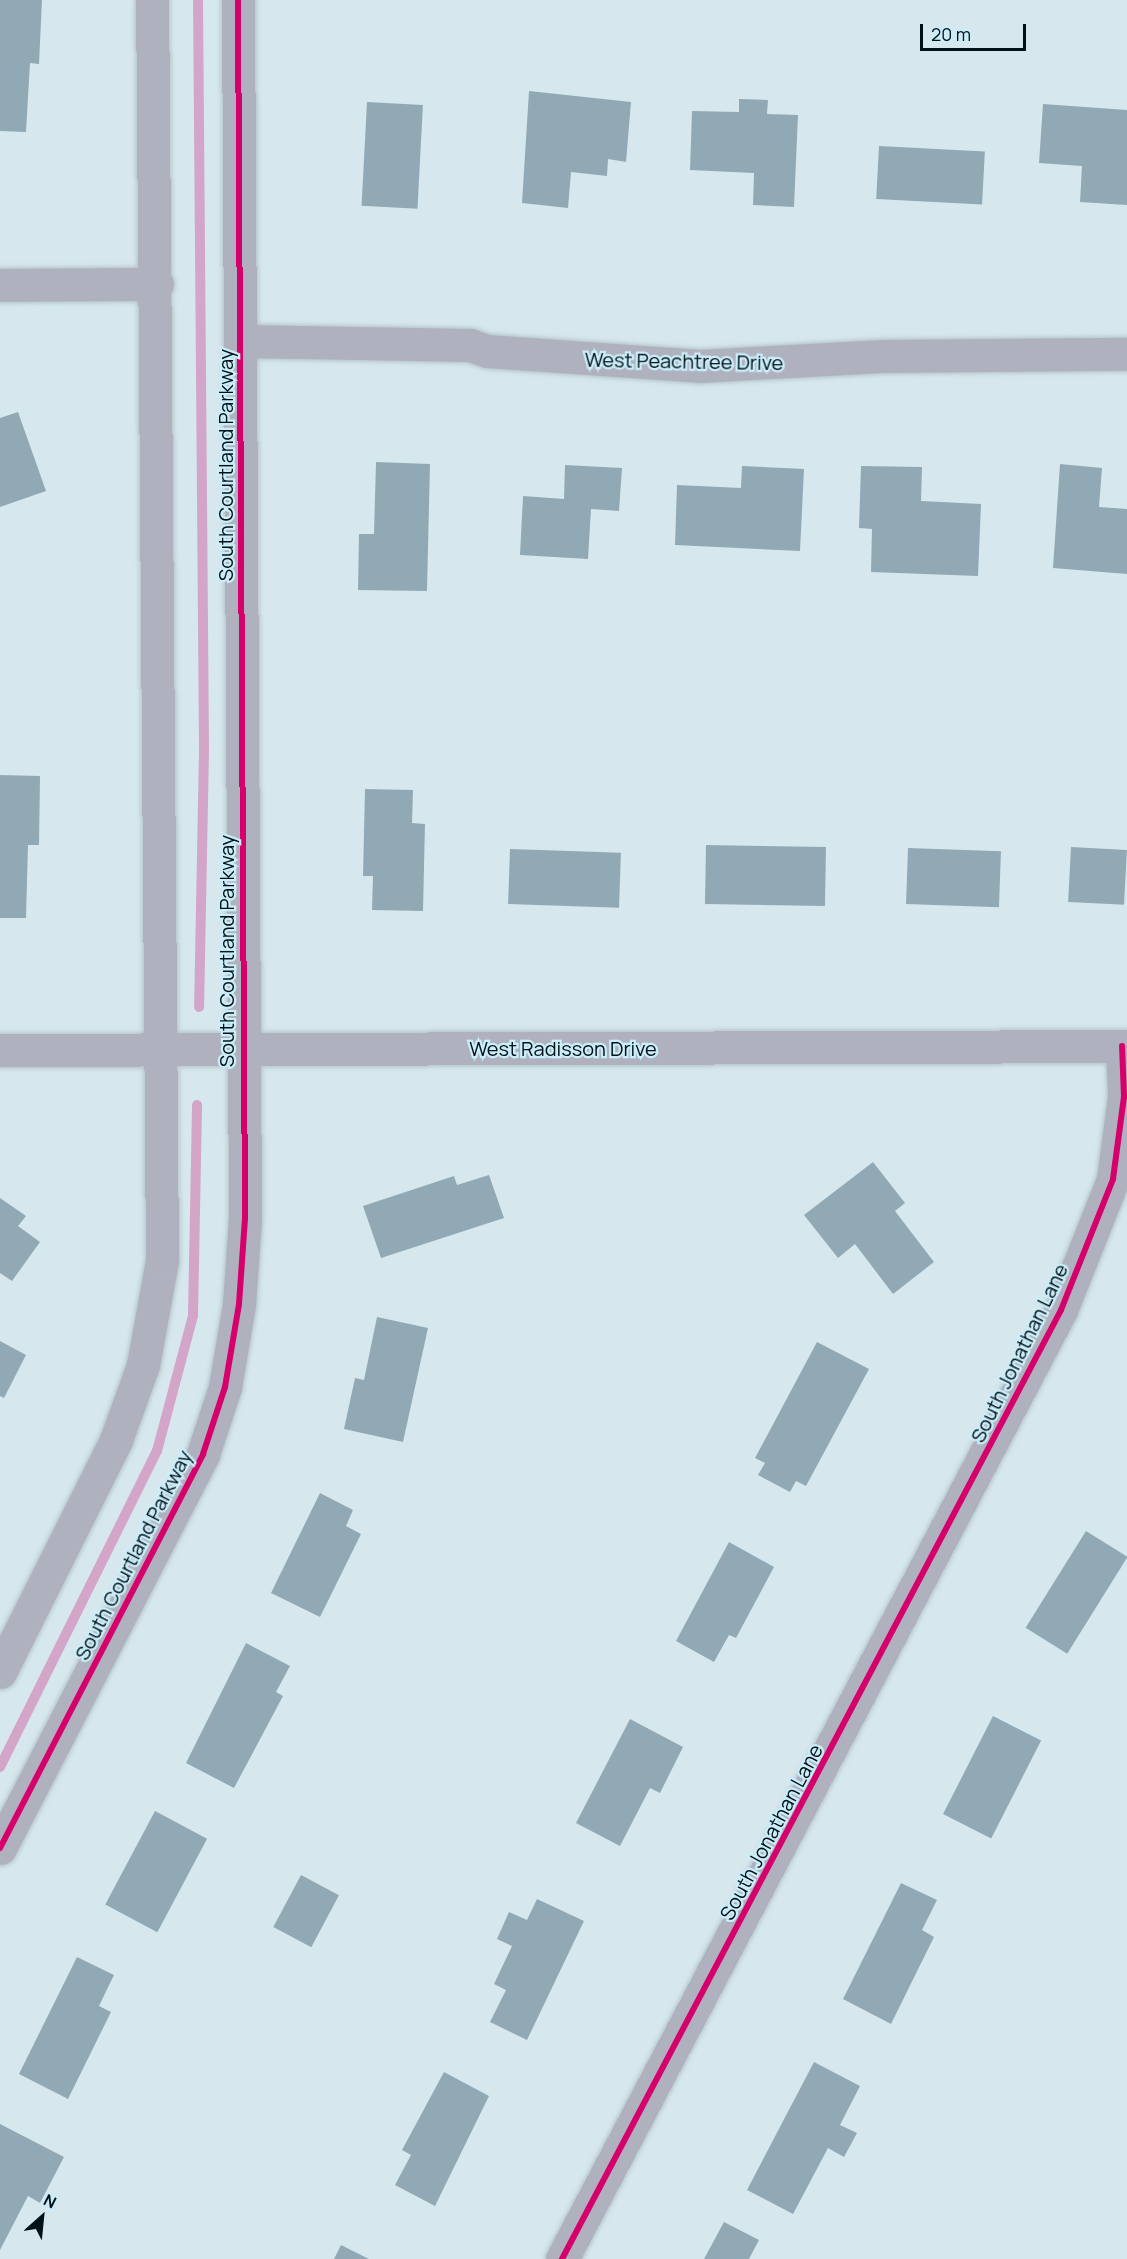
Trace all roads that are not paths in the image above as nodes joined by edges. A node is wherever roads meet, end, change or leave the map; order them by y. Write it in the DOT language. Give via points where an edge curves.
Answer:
graph roads {
  1 [pos="152,0"];
  2 [pos="238,0"];
  3 [pos="157,284"];
  4 [pos="0,285"];
  5 [pos="242,341"];
  6 [pos="1127,354"];
  7 [pos="243,1046"];
  8 [pos="1124,1046"];
  9 [pos="160,1047"];
  10 [pos="0,1050"];
  11 [pos="0,1672"];
  12 [pos="0,1848"];
  13 [pos="562,2259"];
  1 -- 3 [label="street"];
  2 -- 5 [label="street, South Courtland Parkway"];
  3 -- 4 [label="street"];
  3 -- 9 [label="street"];
  5 -- 6 [label="street, West Peachtree Drive" via="470,345 487,351 699,366 883,356"];
  5 -- 7 [label="street, South Courtland Parkway"];
  7 -- 8 [label="street, West Radisson Drive"];
  7 -- 9 [label="street, West Radisson Drive"];
  7 -- 12 [label="street, South Courtland Parkway" via="245,1219 239,1304 225,1387 203,1454 153,1559"];
  8 -- 13 [label="street, South Jonathan Lane" via="1124,1097 1113,1179 1061,1310"];
  9 -- 10 [label="street, West Radisson Drive"];
  9 -- 11 [label="street" via="162,1260 143,1365 116,1440"];
}
